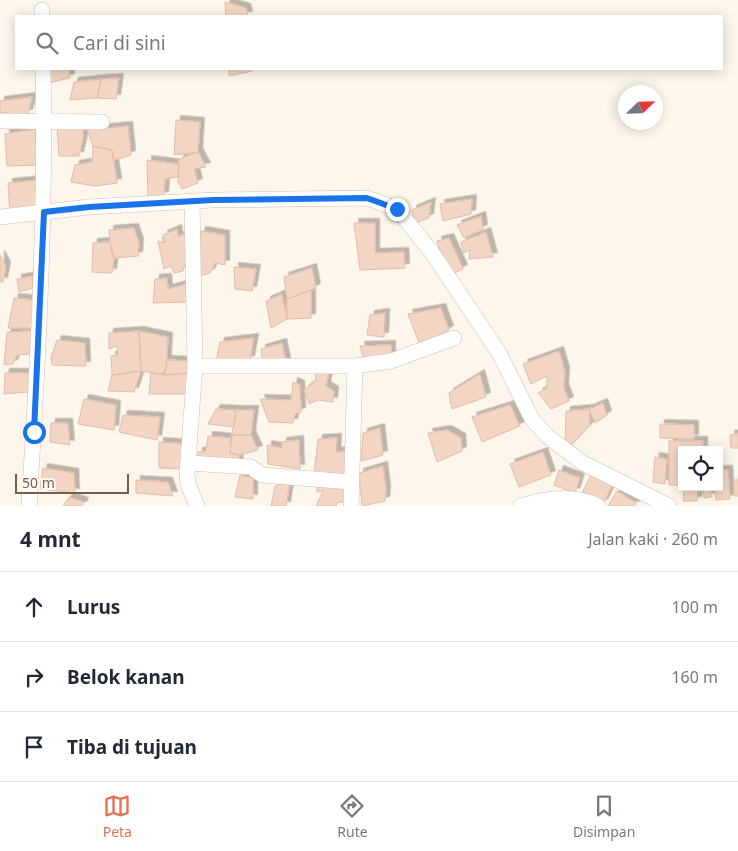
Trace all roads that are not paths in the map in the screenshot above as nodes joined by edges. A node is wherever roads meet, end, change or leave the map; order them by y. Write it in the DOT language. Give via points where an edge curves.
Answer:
graph roads {
  1 [pos="43,70"];
  2 [pos="0,121"];
  3 [pos="44,122"];
  4 [pos="102,122"];
  5 [pos="192,201"];
  6 [pos="44,212"];
  7 [pos="0,217"];
  8 [pos="454,338"];
  9 [pos="195,366"];
  10 [pos="355,366"];
  11 [pos="188,464"];
  12 [pos="351,482"];
  13 [pos="29,506"];
  14 [pos="198,506"];
  15 [pos="351,506"];
  16 [pos="521,506"];
  17 [pos="598,506"];
  18 [pos="669,506"];
  1 -- 3 [label="street"];
  2 -- 3 [label="street"];
  3 -- 4 [label="street"];
  3 -- 6 [label="street"];
  5 -- 6 [label="street"];
  5 -- 9 [label="street"];
  5 -- 18 [label="street" via="367,198 397,209 433,254 499,353 532,419 547,436 612,479"];
  6 -- 7 [label="street"];
  6 -- 13 [label="street"];
  8 -- 10 [label="street" via="392,361"];
  9 -- 10 [label="street"];
  9 -- 11 [label="street"];
  10 -- 12 [label="street"];
  11 -- 12 [label="street" via="251,467 262,475"];
  11 -- 14 [label="street" via="188,484"];
  12 -- 15 [label="street"];
  16 -- 17 [label="street" via="557,498 576,498"];
}
